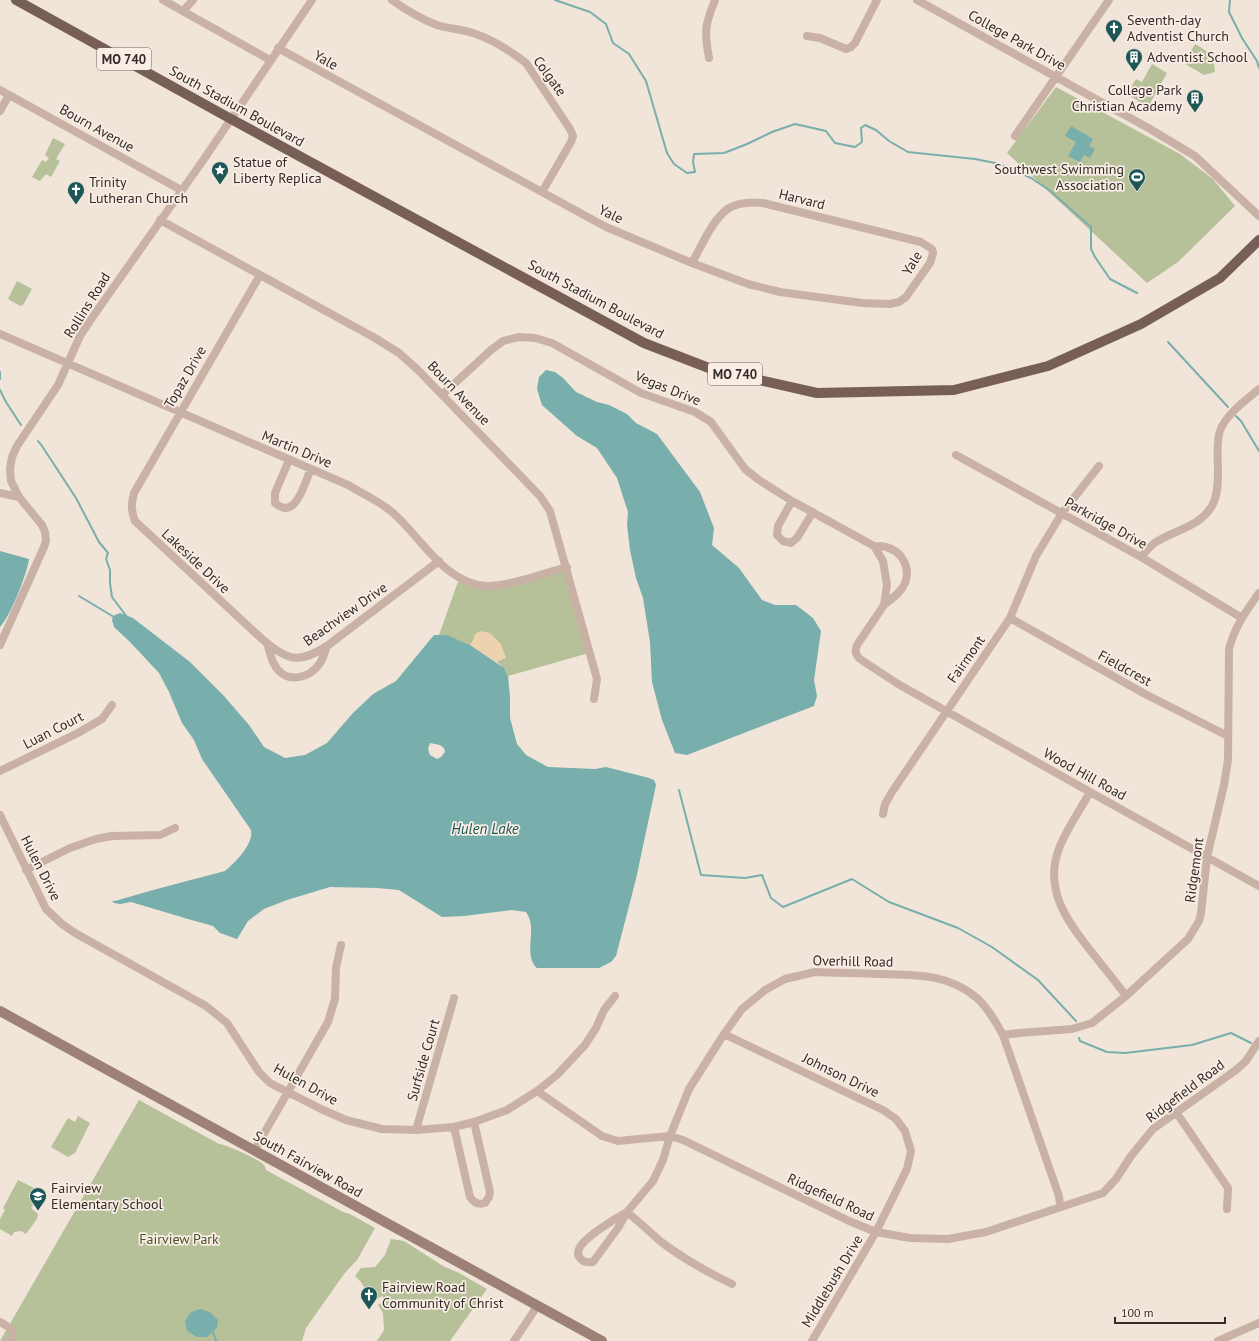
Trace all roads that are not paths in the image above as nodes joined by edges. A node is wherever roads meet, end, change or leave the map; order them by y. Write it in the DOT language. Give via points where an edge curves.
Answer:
graph roads {
  1 [pos="16,0"];
  2 [pos="164,0"];
  3 [pos="193,0"];
  4 [pos="312,0"];
  5 [pos="392,0"];
  6 [pos="715,0"];
  7 [pos="877,0"];
  8 [pos="917,0"];
  9 [pos="1104,2"];
  10 [pos="183,11"];
  11 [pos="807,36"];
  12 [pos="278,48"];
  13 [pos="709,58"];
  14 [pos="270,60"];
  15 [pos="1056,77"];
  16 [pos="0,90"];
  17 [pos="9,95"];
  18 [pos="0,111"];
  19 [pos="231,119"];
  20 [pos="1015,136"];
  21 [pos="181,190"];
  22 [pos="542,192"];
  23 [pos="1259,216"];
  24 [pos="160,220"];
  25 [pos="1259,240"];
  26 [pos="932,249"];
  27 [pos="692,263"];
  28 [pos="260,275"];
  29 [pos="0,334"];
  30 [pos="68,364"];
  31 [pos="1259,389"];
  32 [pos="443,394"];
  33 [pos="179,413"];
  34 [pos="956,455"];
  35 [pos="289,460"];
  36 [pos="1099,466"];
  37 [pos="311,469"];
  38 [pos="0,493"];
  39 [pos="134,493"];
  40 [pos="19,497"];
  41 [pos="792,501"];
  42 [pos="813,512"];
  43 [pos="1062,513"];
  44 [pos="874,546"];
  45 [pos="1140,557"];
  46 [pos="439,561"];
  47 [pos="567,567"];
  48 [pos="1259,593"];
  49 [pos="884,605"];
  50 [pos="1010,618"];
  51 [pos="1242,618"];
  52 [pos="264,641"];
  53 [pos="0,645"];
  54 [pos="327,646"];
  55 [pos="594,699"];
  56 [pos="112,705"];
  57 [pos="946,710"];
  58 [pos="1228,736"];
  59 [pos="0,771"];
  60 [pos="1090,792"];
  61 [pos="0,814"];
  62 [pos="883,814"];
  63 [pos="175,828"];
  64 [pos="1207,857"];
  65 [pos="26,870"];
  66 [pos="1259,886"];
  67 [pos="341,945"];
  68 [pos="616,996"];
  69 [pos="1126,996"];
  70 [pos="454,998"];
  71 [pos="0,1011"];
  72 [pos="724,1034"];
  73 [pos="1003,1035"];
  74 [pos="1259,1041"];
  75 [pos="537,1091"];
  76 [pos="289,1092"];
  77 [pos="1176,1112"];
  78 [pos="474,1122"];
  79 [pos="454,1127"];
  80 [pos="416,1130"];
  81 [pos="670,1136"];
  82 [pos="254,1151"];
  83 [pos="907,1170"];
  84 [pos="1060,1206"];
  85 [pos="1227,1209"];
  86 [pos="627,1212"];
  87 [pos="876,1232"];
  88 [pos="732,1284"];
  89 [pos="538,1305"];
  90 [pos="0,1322"];
  91 [pos="1259,1323"];
  92 [pos="12,1341"];
  93 [pos="514,1341"];
  94 [pos="602,1341"];
  95 [pos="812,1341"];
  96 [pos="1218,1341"];
  1 -- 19 [label="main road, South Stadium Boulevard / MO 740"];
  2 -- 10 [label="street"];
  3 -- 10 [label="street"];
  4 -- 12 [label="street, Rollins Road"];
  5 -- 22 [label="street, Colgate" via="432,23 473,32 526,63 573,136"];
  6 -- 13 [label="street" via="705,28"];
  7 -- 11 [label="street" via="851,47 846,49 820,38"];
  8 -- 15 [label="street, College Park Drive"];
  9 -- 15 [label="street"];
  10 -- 14 [label="street"];
  12 -- 14 [label="street, Rollins Road"];
  12 -- 22 [label="street, Yale"];
  14 -- 19 [label="street, Rollins Road"];
  15 -- 20 [label="street"];
  15 -- 23 [label="street, College Park Drive" via="1150,128 1195,156"];
  16 -- 17 [label="street, Bourn Avenue"];
  17 -- 18 [label="street"];
  17 -- 21 [label="street, Bourn Avenue"];
  19 -- 21 [label="street, Rollins Road"];
  19 -- 25 [label="main road, South Stadium Boulevard / MO 740" via="644,343 714,370 817,393 954,390 1048,366 1141,324 1220,278"];
  21 -- 24 [label="street, Rollins Road"];
  22 -- 27 [label="street, Yale" via="606,226"];
  24 -- 28 [label="street, Bourn Avenue"];
  24 -- 30 [label="street, Rollins Road" via="90,320"];
  26 -- 27 [label="street, Harvard" via="921,242 751,202 729,208 722,215"];
  26 -- 27 [label="street, Yale" via="930,262 906,297 890,304 862,303 780,292 748,284"];
  28 -- 32 [label="street, Bourn Avenue" via="399,353"];
  28 -- 33 [label="street, Topaz Drive"];
  29 -- 30 [label="street, Martin Drive"];
  30 -- 33 [label="street, Martin Drive"];
  30 -- 40 [label="street, Rollins Road" via="58,385 12,457 11,482"];
  31 -- 45 [label="street" via="1230,414 1220,431 1218,484 1214,503 1195,524 1155,543"];
  32 -- 41 [label="street, Vegas Drive" via="503,342 519,337 552,343 641,393 695,412 711,422 746,469"];
  32 -- 47 [label="street, Bourn Avenue" via="540,496 550,511"];
  33 -- 35 [label="street, Martin Drive"];
  33 -- 39 [label="street, Topaz Drive"];
  34 -- 43 [label="street, Parkridge Drive"];
  35 -- 37 [label="street, Martin Drive"];
  35 -- 37 [label="street" via="275,493 275,503 281,508 292,507 296,502"];
  36 -- 43 [label="street, Fairmont"];
  37 -- 46 [label="street, Martin Drive" via="378,501"];
  38 -- 40 [label="street"];
  39 -- 52 [label="street, Lakeside Drive" via="131,511 135,521"];
  40 -- 53 [label="street, Rollins Road" via="42,525 46,541"];
  41 -- 42 [label="street, Vegas Drive"];
  41 -- 42 [label="street" via="778,526 777,535 783,541 791,543 797,538"];
  42 -- 44 [label="street, Vegas Drive"];
  43 -- 45 [label="street, Parkridge Drive"];
  43 -- 50 [label="street, Fairmont" via="1036,556"];
  44 -- 49 [label="street" via="883,561 887,585"];
  44 -- 49 [label="street, Vegas Drive" via="895,551 903,558 907,567 905,584 897,595"];
  45 -- 51 [label="street, Parkridge Drive"];
  46 -- 47 [label="street, Martin Drive" via="459,578 473,584 488,586"];
  46 -- 54 [label="street, Beachview Drive"];
  47 -- 55 [label="street, Bourn Avenue" via="597,679"];
  48 -- 51 [label="street, Ridgemont"];
  49 -- 57 [label="street, Wood Hill Road" via="857,645 856,655 898,684"];
  50 -- 57 [label="street, Fairmont"];
  50 -- 58 [label="street, Fieldcrest" via="1145,694"];
  51 -- 58 [label="street, Ridgemont" via="1229,649"];
  52 -- 54 [label="street, Beachview Drive" via="288,657 299,659"];
  52 -- 54 [label="street" via="274,665 281,673 291,678 301,678 312,671 320,663"];
  56 -- 59 [label="street, Luan Court" via="102,719"];
  57 -- 60 [label="street, Wood Hill Road"];
  57 -- 62 [label="street, Fairmont" via="892,792"];
  58 -- 64 [label="street, Ridgemont" via="1224,785"];
  60 -- 64 [label="street, Wood Hill Road"];
  60 -- 69 [label="street" via="1060,846 1054,880 1063,912 1078,936"];
  61 -- 65 [label="street, Hulen Drive"];
  63 -- 65 [label="street" via="160,835 96,839 70,848"];
  64 -- 66 [label="street, Wood Hill Road"];
  64 -- 69 [label="street, Ridgemont" via="1202,908 1194,930 1188,939"];
  65 -- 76 [label="street, Hulen Drive" via="46,909 62,924 206,1006 227,1023 259,1072 270,1082"];
  67 -- 76 [label="street" via="336,968 335,1000 328,1022"];
  68 -- 75 [label="street, Hulen Drive" via="604,1010 585,1045"];
  69 -- 73 [label="street, Ridgemont" via="1092,1023 1083,1027"];
  70 -- 80 [label="street, Surfside Court"];
  71 -- 82 [label="street, South Fairview Road"];
  72 -- 73 [label="street, Overhill Road" via="742,1009 765,990 785,979 815,972 925,975 946,980 977,999 990,1013"];
  72 -- 81 [label="street, Overhill Road" via="689,1089"];
  72 -- 83 [label="street, Johnson Drive" via="884,1110 896,1119 905,1131 911,1151"];
  73 -- 84 [label="street, Overhill Road"];
  74 -- 77 [label="street, Ridgefield Road" via="1246,1061 1236,1070"];
  75 -- 78 [label="street, Hulen Drive" via="507,1110"];
  75 -- 81 [label="street, Ridgefield Road" via="602,1136 618,1141"];
  76 -- 80 [label="street, Hulen Drive" via="346,1120 382,1129"];
  76 -- 82 [label="street"];
  77 -- 84 [label="street, Ridgefield Road" via="1153,1129 1103,1193"];
  77 -- 85 [label="street" via="1228,1188"];
  78 -- 79 [label="street, Hulen Drive"];
  78 -- 79 [label="street" via="490,1192 485,1203 479,1204 470,1197"];
  79 -- 80 [label="street, Hulen Drive"];
  81 -- 86 [label="street, Overhill Road" via="663,1160 652,1180"];
  81 -- 87 [label="street, Ridgefield Road"];
  82 -- 89 [label="street, South Fairview Road"];
  83 -- 87 [label="street, Middlebush Drive"];
  84 -- 87 [label="street, Ridgefield Road" via="986,1232 948,1239 910,1238"];
  86 -- 86 [label="street, Overhill Road" via="612,1220 579,1248 578,1255 581,1260 586,1263 593,1262"];
  86 -- 88 [label="street" via="660,1241"];
  87 -- 95 [label="street, Middlebush Drive"];
  89 -- 93 [label="street"];
  89 -- 94 [label="street, South Fairview Road"];
  90 -- 92 [label="street" via="11,1328 14,1334"];
  91 -- 96 [label="street"];
}
